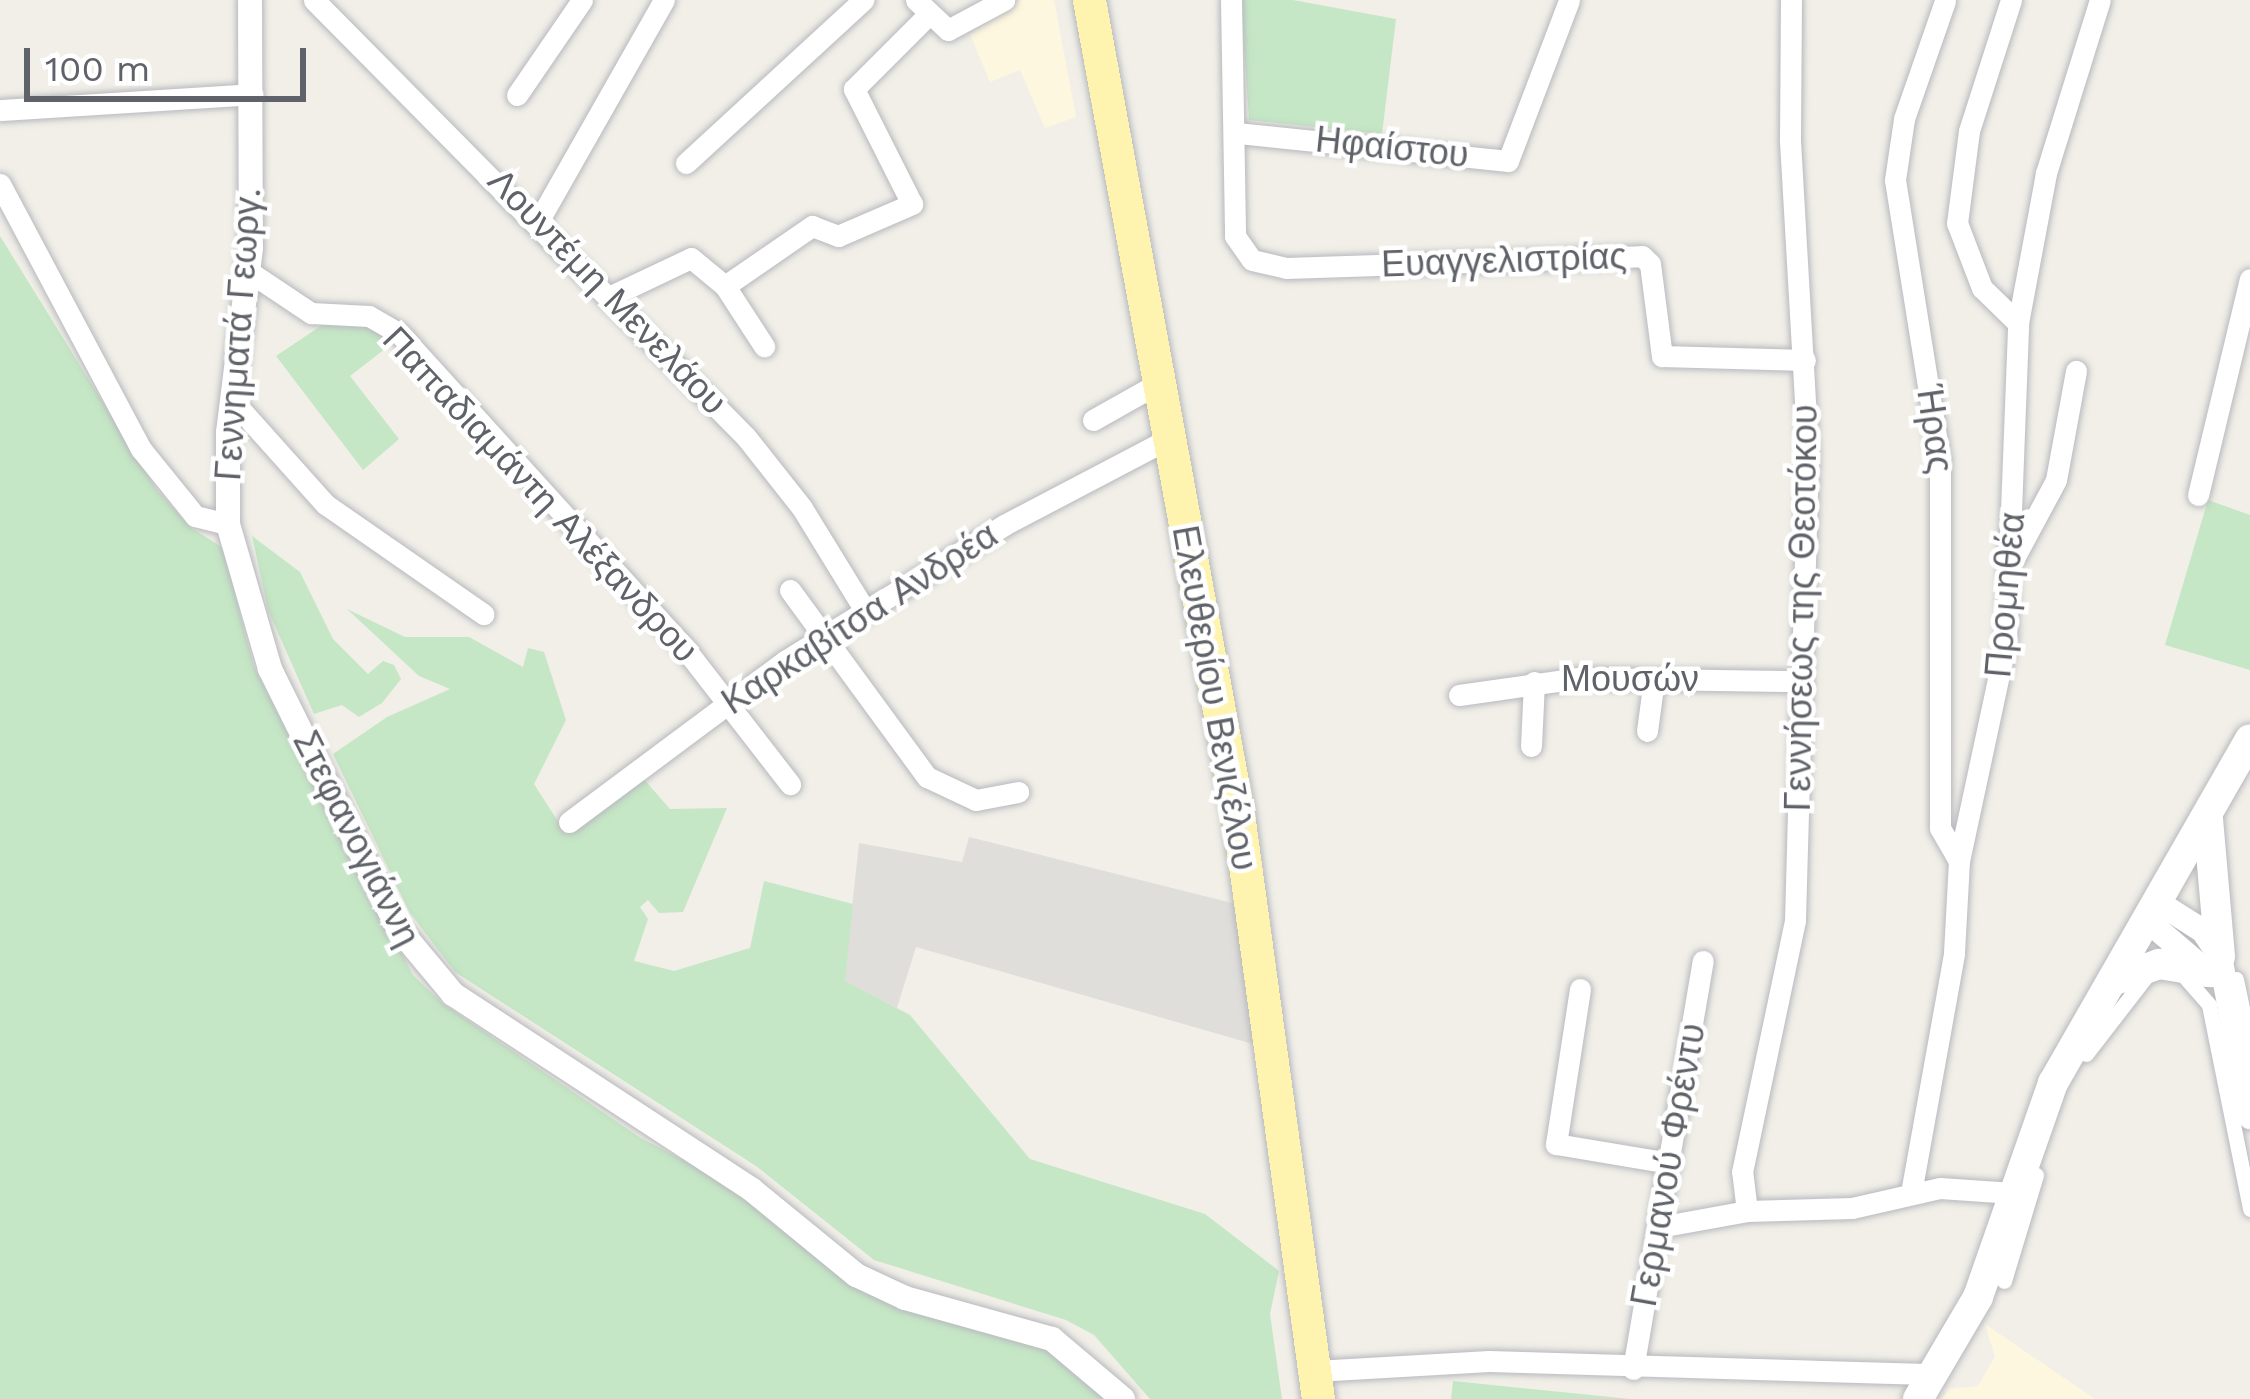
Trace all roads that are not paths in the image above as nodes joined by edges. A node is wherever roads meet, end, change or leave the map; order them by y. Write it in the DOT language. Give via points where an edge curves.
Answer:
graph roads {
  1 [pos="250,0"];
  2 [pos="582,0"];
  3 [pos="664,0"];
  4 [pos="863,0"];
  5 [pos="1004,0"];
  6 [pos="1089,0"];
  7 [pos="1231,0"];
  8 [pos="1569,0"];
  9 [pos="1791,0"];
  10 [pos="2012,0"];
  11 [pos="2100,0"];
  12 [pos="1945,1"];
  13 [pos="321,2"];
  14 [pos="922,7"];
  15 [pos="251,94"];
  16 [pos="518,95"];
  17 [pos="0,110"];
  18 [pos="1237,133"];
  19 [pos="686,163"];
  20 [pos="0,184"];
  21 [pos="539,220"];
  22 [pos="248,272"];
  23 [pos="2250,279"];
  24 [pos="725,286"];
  25 [pos="614,295"];
  26 [pos="2018,323"];
  27 [pos="764,346"];
  28 [pos="1804,360"];
  29 [pos="2076,371"];
  30 [pos="1156,385"];
  31 [pos="232,400"];
  32 [pos="1093,419"];
  33 [pos="1166,440"];
  34 [pos="2198,495"];
  35 [pos="228,524"];
  36 [pos="2012,561"];
  37 [pos="790,590"];
  38 [pos="866,612"];
  39 [pos="483,614"];
  40 [pos="822,638"];
  41 [pos="1654,679"];
  42 [pos="1802,681"];
  43 [pos="1534,682"];
  44 [pos="1459,695"];
  45 [pos="727,702"];
  46 [pos="1647,730"];
  47 [pos="2250,739"];
  48 [pos="1531,746"];
  49 [pos="790,784"];
  50 [pos="1018,792"];
  51 [pos="569,822"];
  52 [pos="2212,826"];
  53 [pos="1959,861"];
  54 [pos="2154,912"];
  55 [pos="1703,961"];
  56 [pos="2218,975"];
  57 [pos="2118,979"];
  58 [pos="1580,989"];
  59 [pos="2250,1047"];
  60 [pos="2250,1117"];
  61 [pos="1670,1162"];
  62 [pos="1911,1193"];
  63 [pos="2013,1193"];
  64 [pos="2250,1209"];
  65 [pos="1747,1211"];
  66 [pos="1659,1227"];
  67 [pos="2004,1282"];
  68 [pos="1634,1369"];
  69 [pos="1317,1385"];
  70 [pos="1927,1387"];
  71 [pos="1123,1399"];
  1 -- 15 [label="street, Γεννηματά Γεωργ."];
  2 -- 16 [label="street"];
  3 -- 21 [label="street"];
  4 -- 19 [label="street"];
  5 -- 14 [label="street" via="958,29"];
  6 -- 30 [label="main road, Ελευθερίου Βενιζέλου"];
  7 -- 18 [label="street"];
  8 -- 18 [label="street, Ηφαίστου" via="1508,161"];
  9 -- 28 [label="street, Γεννήσεως της Θεοτόκου" via="1789,121"];
  10 -- 26 [label="street" via="1969,131 1957,223 1982,288"];
  11 -- 26 [label="street, Προμηθέα" via="2046,173"];
  12 -- 53 [label="street, Ήρας" via="1904,119 1895,180 1940,460 1940,828"];
  13 -- 21 [label="street, Λουντέμη Μενελάου"];
  14 -- 24 [label="street" via="854,89 912,204 838,236 812,226"];
  15 -- 17 [label="street"];
  15 -- 22 [label="street, Γεννηματά Γεωργ."];
  18 -- 28 [label="street, Ευαγγελιστρίας" via="1235,236 1252,260 1286,268 1642,256 1650,264 1662,356"];
  20 -- 35 [label="street" via="141,448 195,516"];
  21 -- 25 [label="street, Λουντέμη Μενελάου"];
  22 -- 31 [label="street, Γεννηματά Γεωργ."];
  22 -- 45 [label="street, Παπαδιαμάντη Αλέξανδρου" via="311,313 368,316 399,333"];
  23 -- 34 [label="street"];
  24 -- 25 [label="street" via="691,258"];
  24 -- 27 [label="street"];
  25 -- 38 [label="street, Λουντέμη Μενελάου" via="760,455"];
  26 -- 36 [label="street, Προμηθέα"];
  28 -- 42 [label="street, Γεννήσεως της Θεοτόκου"];
  29 -- 36 [label="street" via="2056,480"];
  30 -- 32 [label="street"];
  30 -- 33 [label="main road, Ελευθερίου Βενιζέλου"];
  31 -- 35 [label="street, Γεννηματά Γεωργ."];
  31 -- 39 [label="street" via="325,504"];
  33 -- 38 [label="street, Καρκαβίτσα Ανδρέα" via="1004,525"];
  33 -- 69 [label="main road, Ελευθερίου Βενιζέλου" via="1238,814"];
  35 -- 71 [label="street, Στεφανογιάννη" via="277,683 398,928 436,980 752,1189 856,1276 904,1298 1052,1339"];
  36 -- 53 [label="street, Προμηθέα" via="2000,680"];
  37 -- 40 [label="street"];
  38 -- 40 [label="street, Καρκαβίτσα Ανδρέα"];
  40 -- 45 [label="street, Καρκαβίτσα Ανδρέα"];
  40 -- 50 [label="street" via="927,777 976,800"];
  41 -- 42 [label="street, Μουσών"];
  41 -- 43 [label="street, Μουσών"];
  41 -- 46 [label="street"];
  42 -- 65 [label="street, Γεννήσεως της Θεοτόκου" via="1793,950 1744,1161"];
  43 -- 44 [label="street, Μουσών"];
  43 -- 48 [label="street"];
  45 -- 49 [label="street, Παπαδιαμάντη Αλέξανδρου"];
  45 -- 51 [label="street, Καρκαβίτσα Ανδρέα"];
  47 -- 52 [label="main road"];
  52 -- 54 [label="main road"];
  52 -- 56 [label="main road"];
  52 -- 59 [label="street"];
  53 -- 62 [label="street, Προμηθέα" via="1954,953"];
  54 -- 56 [label="street" via="2204,931"];
  54 -- 57 [label="main road"];
  55 -- 61 [label="street, Γερμανού Φρέντυ"];
  56 -- 57 [label="main road" via="2159,964"];
  56 -- 60 [label="street"];
  57 -- 63 [label="main road" via="2054,1083"];
  58 -- 61 [label="street" via="1556,1144"];
  61 -- 66 [label="street, Γερμανού Φρέντυ"];
  62 -- 63 [label="street"];
  62 -- 65 [label="street" via="1840,1209"];
  63 -- 70 [label="main road" via="1978,1297"];
  64 -- 67 [label="street" via="2207,999 2185,977 2149,976 2128,994 2064,1091"];
  65 -- 66 [label="street"];
  66 -- 68 [label="street, Γερμανού Φρέντυ"];
  68 -- 69 [label="street" via="1489,1360"];
  68 -- 70 [label="street"];
}
